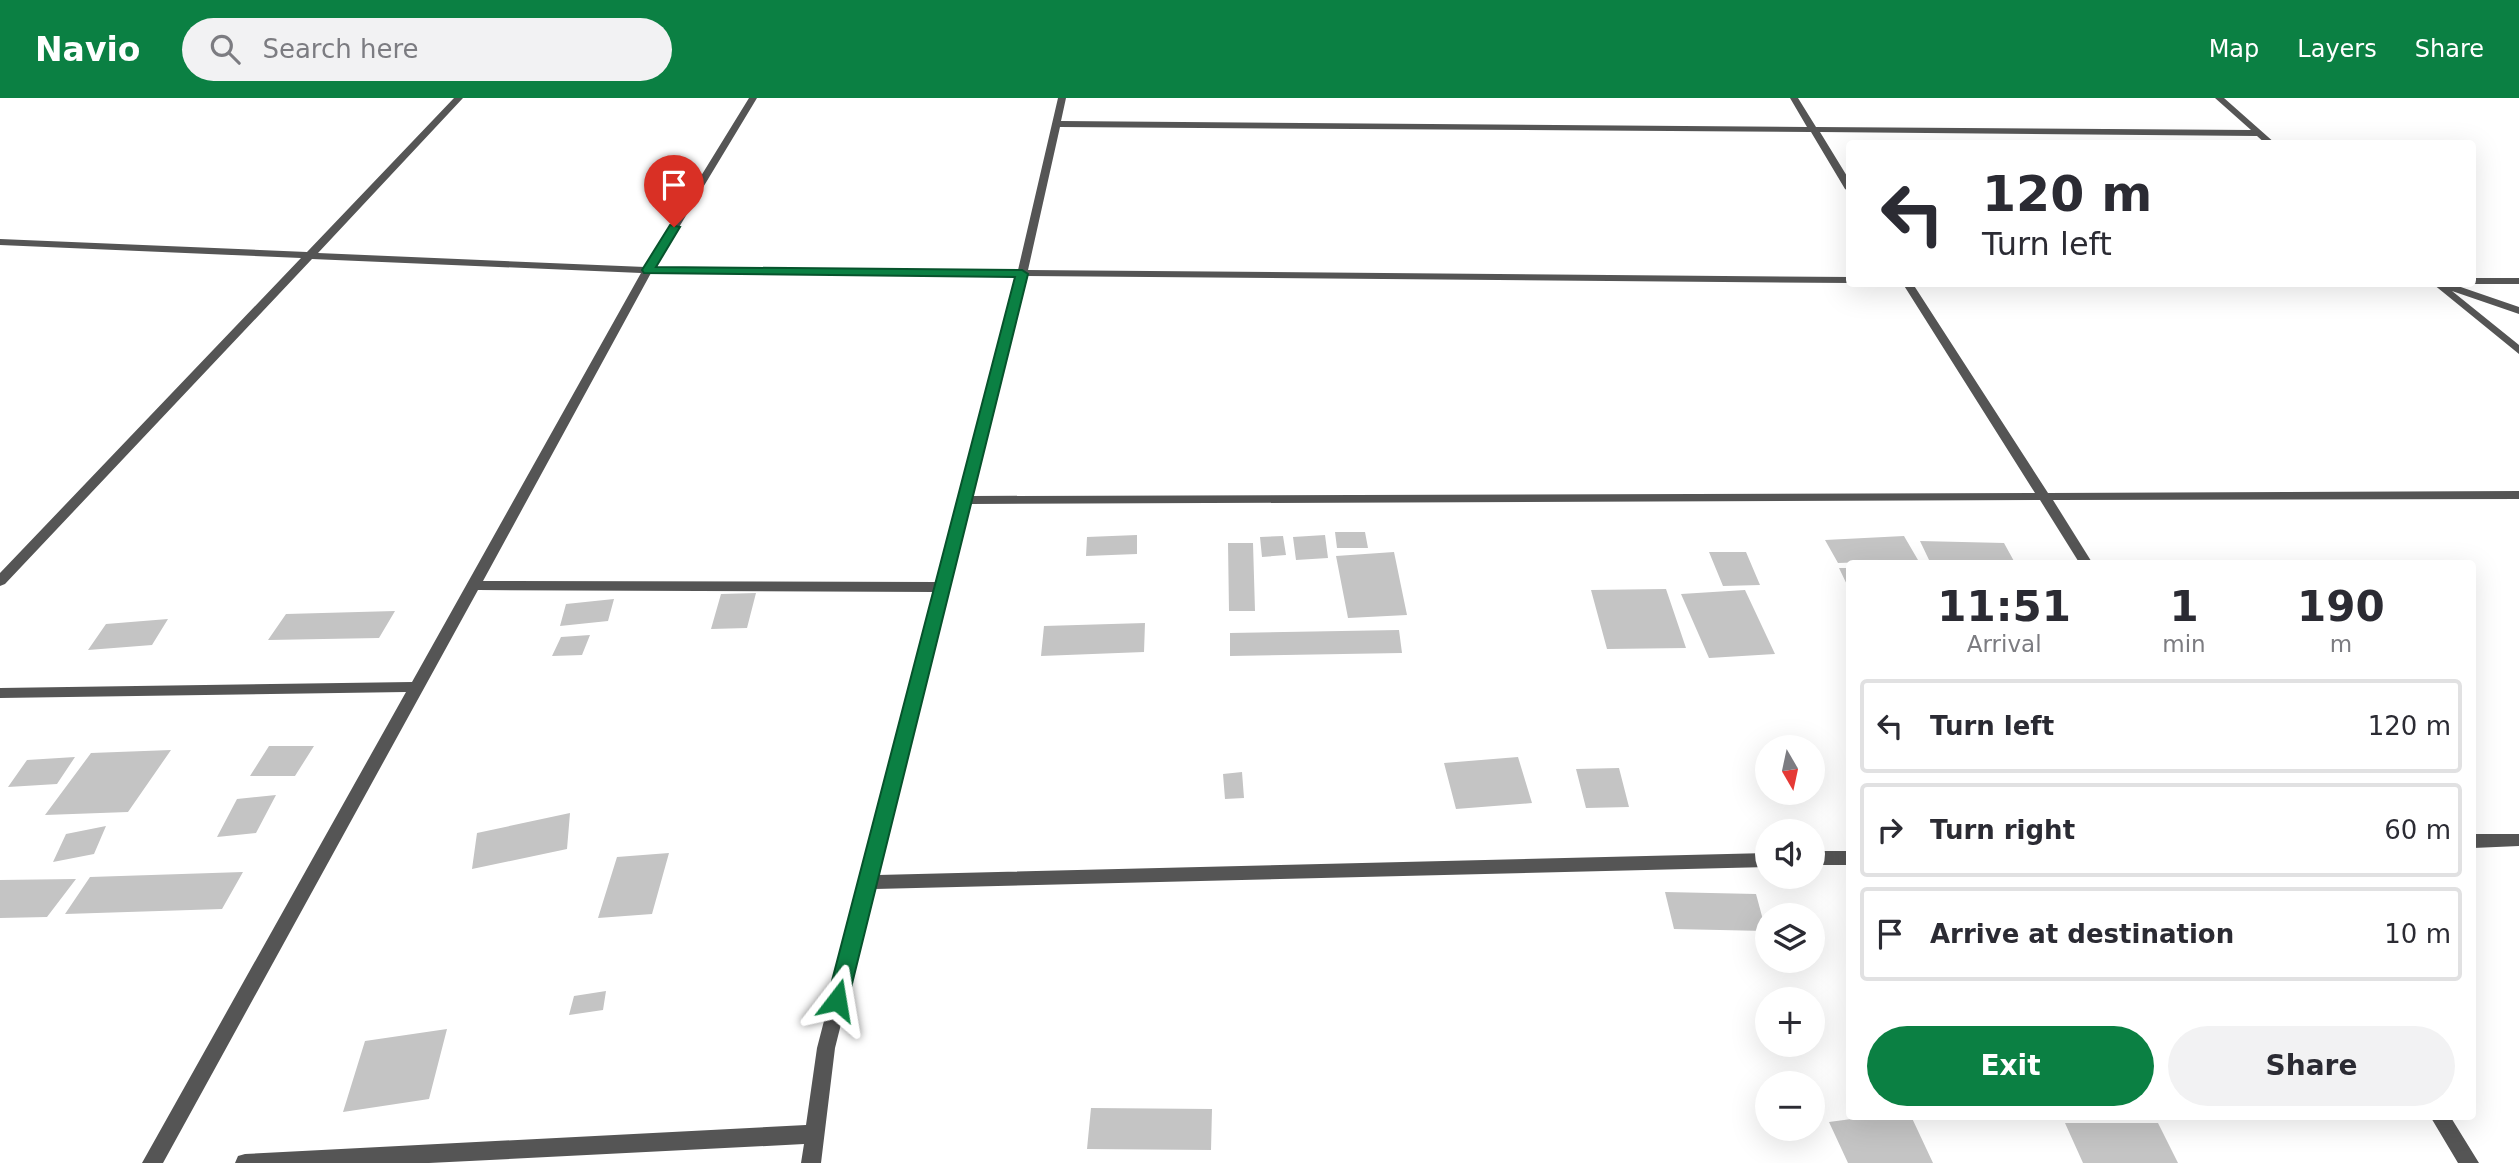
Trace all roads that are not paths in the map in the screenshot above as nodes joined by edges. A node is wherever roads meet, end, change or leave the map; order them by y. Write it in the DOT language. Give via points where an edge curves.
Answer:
graph roads {
  1 [pos="459,98"];
  2 [pos="752,98"];
  3 [pos="1062,98"];
  4 [pos="1794,98"];
  5 [pos="2219,98"];
  6 [pos="1056,124"];
  7 [pos="1813,130"];
  8 [pos="2259,133"];
  9 [pos="2267,140"];
  10 [pos="1846,183"];
  11 [pos="0,242"];
  12 [pos="312,254"];
  13 [pos="648,270"];
  14 [pos="1022,274"];
  15 [pos="1846,280"];
  16 [pos="2476,281"];
  17 [pos="2519,281"];
  18 [pos="1910,287"];
  19 [pos="2444,287"];
  20 [pos="2450,287"];
  21 [pos="2519,311"];
  22 [pos="2519,351"];
  23 [pos="2519,495"];
  24 [pos="2044,496"];
  25 [pos="964,500"];
  26 [pos="2084,560"];
  27 [pos="0,581"];
  28 [pos="473,585"];
  29 [pos="942,587"];
  30 [pos="416,687"];
  31 [pos="0,693"];
  32 [pos="2519,840"];
  33 [pos="2476,841"];
  34 [pos="1825,858"];
  35 [pos="1846,858"];
  36 [pos="1755,860"];
  37 [pos="867,882"];
  38 [pos="2442,1120"];
  39 [pos="815,1133"];
  40 [pos="152,1163"];
  41 [pos="245,1163"];
  42 [pos="811,1163"];
  43 [pos="2469,1163"];
  1 -- 12 [label="street"];
  2 -- 13 [label="street"];
  3 -- 6 [label="street"];
  4 -- 7 [label="street"];
  5 -- 8 [label="street"];
  6 -- 7 [label="street"];
  6 -- 14 [label="street"];
  7 -- 8 [label="street"];
  7 -- 10 [label="street"];
  8 -- 9 [label="street"];
  11 -- 12 [label="street"];
  12 -- 13 [label="street"];
  12 -- 27 [label="street"];
  13 -- 14 [label="street"];
  13 -- 28 [label="street"];
  14 -- 15 [label="street"];
  14 -- 25 [label="street"];
  16 -- 17 [label="street"];
  18 -- 24 [label="street"];
  19 -- 22 [label="street"];
  20 -- 21 [label="street"];
  23 -- 24 [label="street"];
  24 -- 25 [label="street"];
  24 -- 26 [label="street"];
  25 -- 29 [label="street"];
  28 -- 29 [label="street"];
  28 -- 30 [label="street"];
  29 -- 37 [label="street"];
  30 -- 31 [label="street"];
  30 -- 40 [label="street"];
  32 -- 33 [label="street"];
  34 -- 35 [label="street"];
  36 -- 37 [label="street"];
  37 -- 39 [label="street" via="826,1048"];
  38 -- 43 [label="street"];
  39 -- 41 [label="street"];
  39 -- 42 [label="street"];
}
